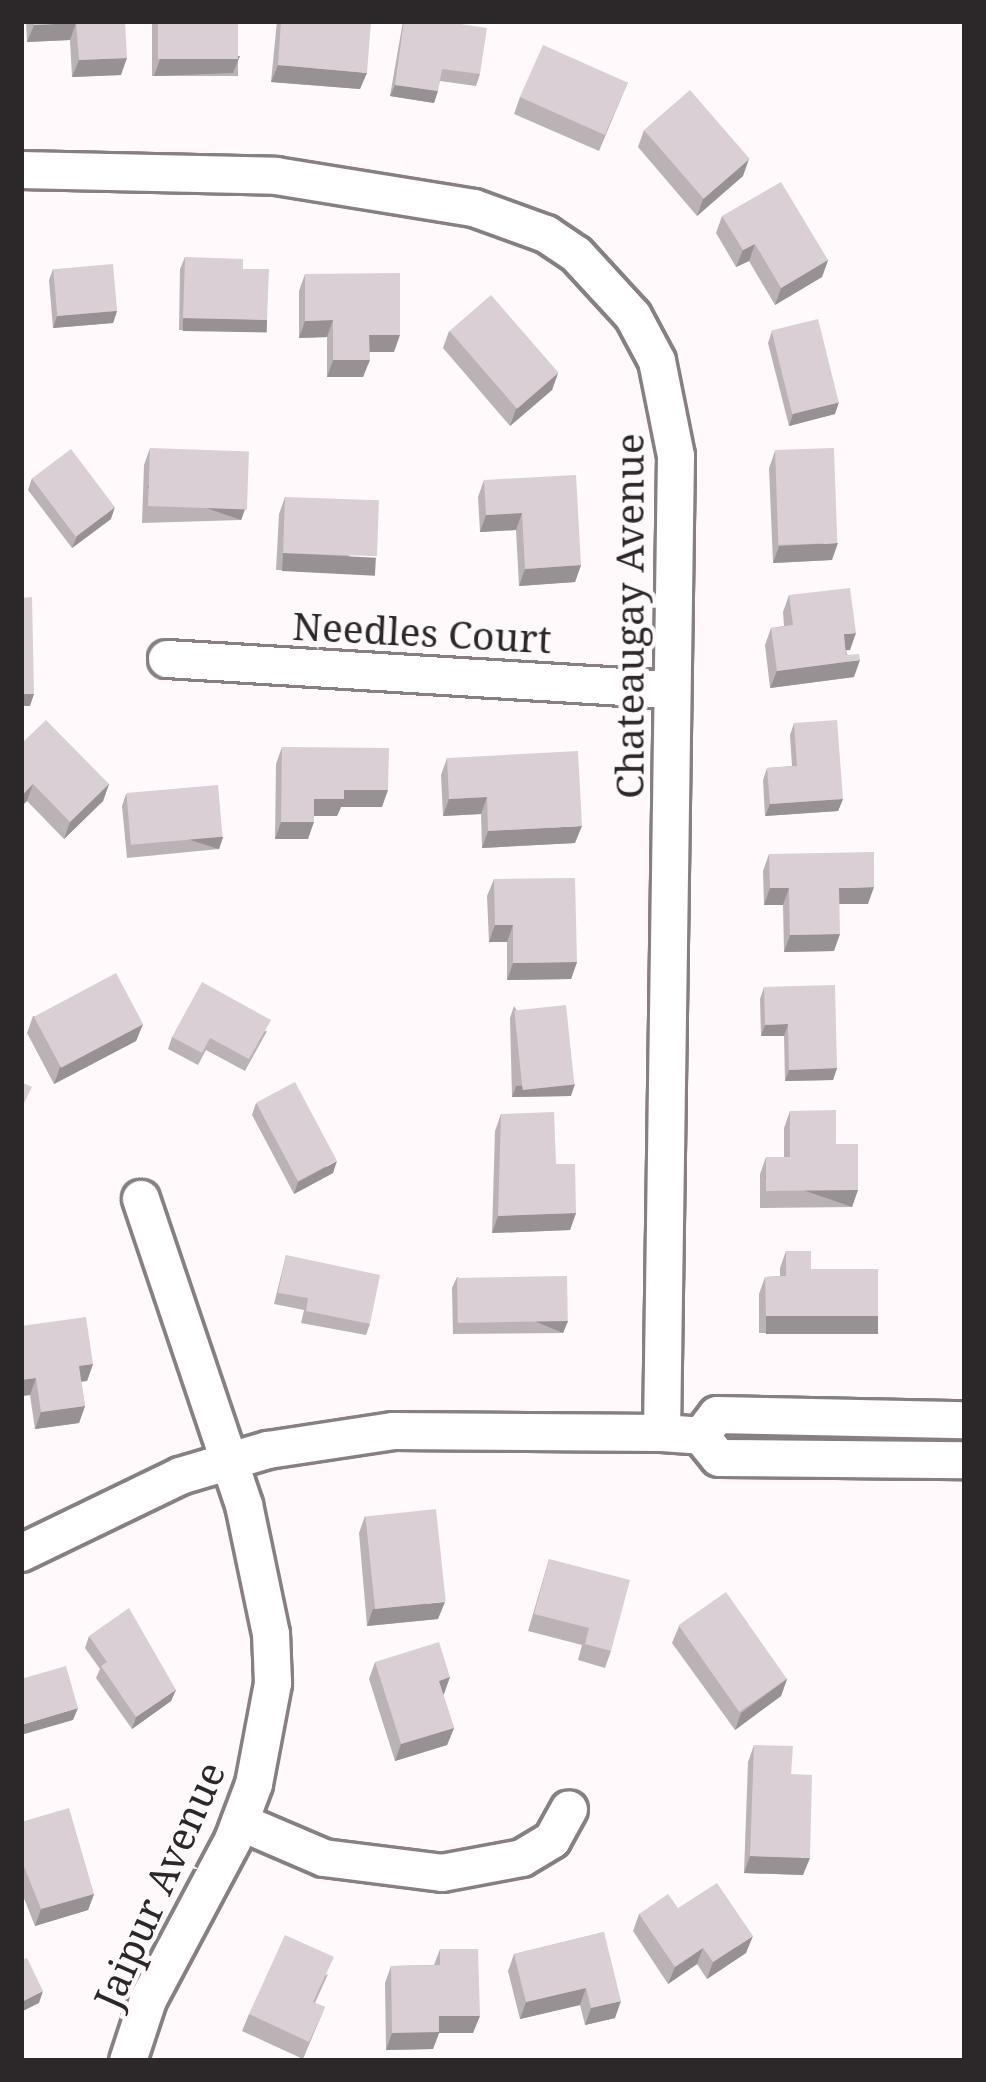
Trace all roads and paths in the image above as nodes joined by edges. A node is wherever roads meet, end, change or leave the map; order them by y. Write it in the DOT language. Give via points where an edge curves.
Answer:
graph roads {
  1 [pos="21,170"];
  2 [pos="167,659"];
  3 [pos="672,690"];
  4 [pos="141,1199"];
  5 [pos="965,1420"];
  6 [pos="662,1433"];
  7 [pos="700,1436"];
  8 [pos="965,1460"];
  9 [pos="226,1461"];
  10 [pos="21,1553"];
  11 [pos="569,1809"];
  12 [pos="240,1822"];
  13 [pos="128,2061"];
  1 -- 3 [label="street, Chateaugay Avenue" via="198,169 405,193 515,220 576,254 633,316 667,387 676,456"];
  2 -- 3 [label="street, Needles Court"];
  3 -- 6 [label="street, Chateaugay Avenue"];
  4 -- 9 [label="street, Jaipur Avenue"];
  5 -- 7 [label="street" via="717,1415"];
  6 -- 7 [label="street"];
  6 -- 9 [label="street" via="393,1431"];
  7 -- 8 [label="street" via="719,1458"];
  9 -- 10 [label="street"];
  9 -- 12 [label="street, Jaipur Avenue" via="247,1517 271,1634 267,1730"];
  11 -- 12 [label="street" via="552,1840 522,1858 442,1874 324,1858"];
  12 -- 13 [label="street, Jaipur Avenue" via="148,2000"];
}
